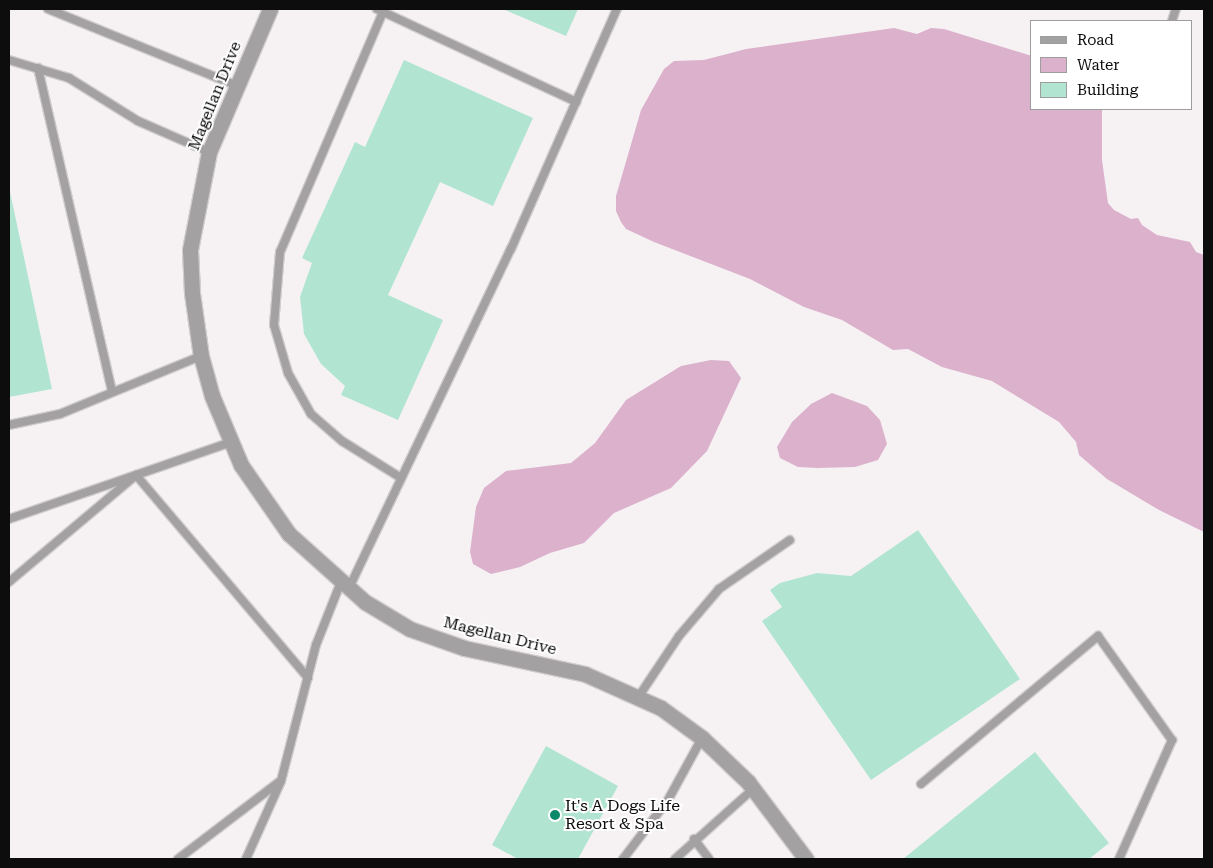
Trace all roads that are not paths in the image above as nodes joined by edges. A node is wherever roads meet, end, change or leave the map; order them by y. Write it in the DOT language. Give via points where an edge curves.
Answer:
graph roads {
  1 [pos="48,9"];
  2 [pos="270,9"];
  3 [pos="617,9"];
  4 [pos="380,10"];
  5 [pos="9,60"];
  6 [pos="38,68"];
  7 [pos="235,85"];
  8 [pos="576,102"];
  9 [pos="209,152"];
  10 [pos="201,356"];
  11 [pos="112,392"];
  12 [pos="9,425"];
  13 [pos="231,442"];
  14 [pos="136,475"];
  15 [pos="402,478"];
  16 [pos="9,519"];
  17 [pos="790,540"];
  18 [pos="9,582"];
  19 [pos="345,585"];
  20 [pos="308,678"];
  21 [pos="638,696"];
  22 [pos="702,738"];
  23 [pos="281,781"];
  24 [pos="921,784"];
  25 [pos="753,789"];
  26 [pos="694,840"];
  27 [pos="178,859"];
  28 [pos="246,859"];
  29 [pos="623,859"];
  30 [pos="675,859"];
  31 [pos="709,859"];
  32 [pos="806,859"];
  33 [pos="1119,859"];
  1 -- 7 [label="lane"];
  2 -- 7 [label="street, Magellan Drive"];
  3 -- 8 [label="lane"];
  4 -- 8 [label="lane"];
  4 -- 15 [label="lane" via="280,252 274,325 288,373 311,414 342,441"];
  5 -- 6 [label="lane"];
  6 -- 9 [label="lane" via="68,78 138,121"];
  6 -- 11 [label="lane"];
  7 -- 9 [label="street, Magellan Drive"];
  8 -- 15 [label="lane" via="511,249"];
  9 -- 10 [label="street, Magellan Drive" via="190,250"];
  10 -- 11 [label="lane"];
  10 -- 13 [label="street, Magellan Drive" via="212,396"];
  11 -- 12 [label="lane" via="60,414"];
  13 -- 14 [label="lane"];
  13 -- 19 [label="street, Magellan Drive" via="240,465 289,534"];
  14 -- 16 [label="lane"];
  14 -- 18 [label="lane"];
  14 -- 20 [label="lane"];
  15 -- 19 [label="lane"];
  17 -- 21 [label="lane" via="719,589 679,636"];
  19 -- 20 [label="lane" via="316,645"];
  19 -- 21 [label="street, Magellan Drive" via="410,629 464,648 585,674"];
  20 -- 23 [label="lane"];
  21 -- 22 [label="street, Magellan Drive" via="662,708"];
  22 -- 25 [label="street, Magellan Drive"];
  22 -- 29 [label="lane" via="668,800"];
  23 -- 27 [label="lane"];
  23 -- 28 [label="lane"];
  24 -- 33 [label="lane" via="1098,636 1172,740"];
  25 -- 26 [label="lane"];
  25 -- 32 [label="street, Magellan Drive"];
  26 -- 30 [label="lane"];
  26 -- 31 [label="lane"];
}
